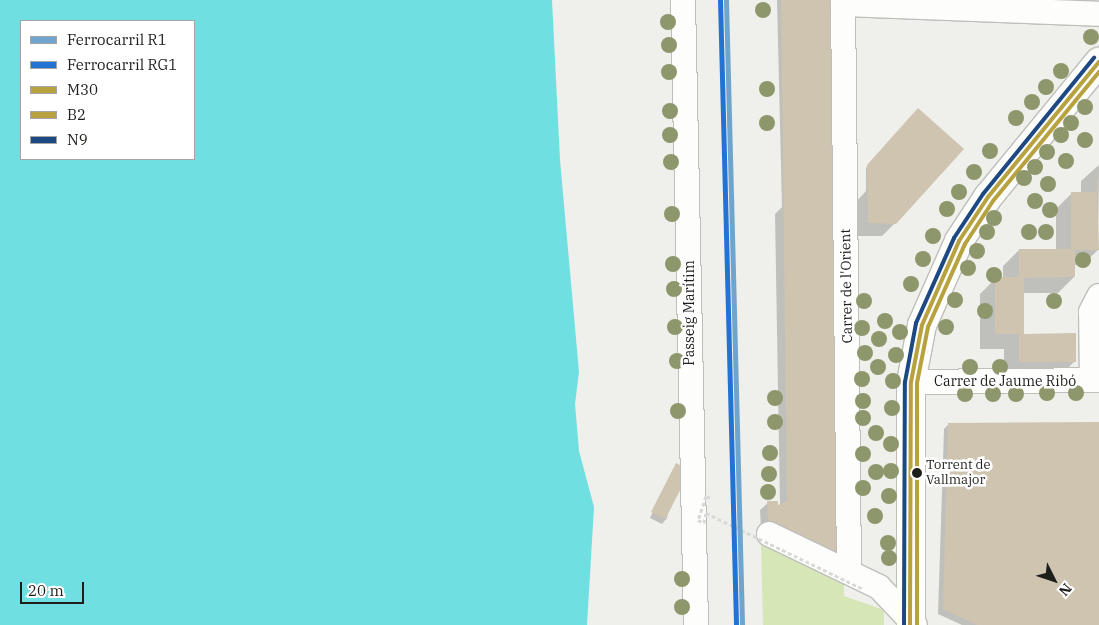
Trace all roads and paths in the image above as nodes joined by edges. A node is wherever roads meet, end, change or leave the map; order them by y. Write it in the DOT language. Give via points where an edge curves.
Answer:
graph roads {
  1 [pos="684,0"];
  2 [pos="843,2"];
  3 [pos="1059,5"];
  4 [pos="1099,14"];
  5 [pos="1099,62"];
  6 [pos="1099,296"];
  7 [pos="1096,380"];
  8 [pos="911,382"];
  9 [pos="710,498"];
  10 [pos="769,534"];
  11 [pos="856,581"];
  12 [pos="912,624"];
  13 [pos="696,625"];
  1 -- 13 [label="street, Passeig Marítim"];
  2 -- 3 [label="street"];
  2 -- 11 [label="street, Carrer de l'Orient"];
  3 -- 4 [label="street"];
  5 -- 8 [label="main road" via="1019,156 959,241 922,324"];
  6 -- 7 [label="street" via="1091,312"];
  7 -- 8 [label="street, Carrer de Jaume Ribó"];
  8 -- 12 [label="main road"];
  9 -- 11 [label="path, bridge" via="706,496 698,520 704,523 706,513"];
  10 -- 11 [label="street"];
  11 -- 12 [label="street" via="879,587"];
}
